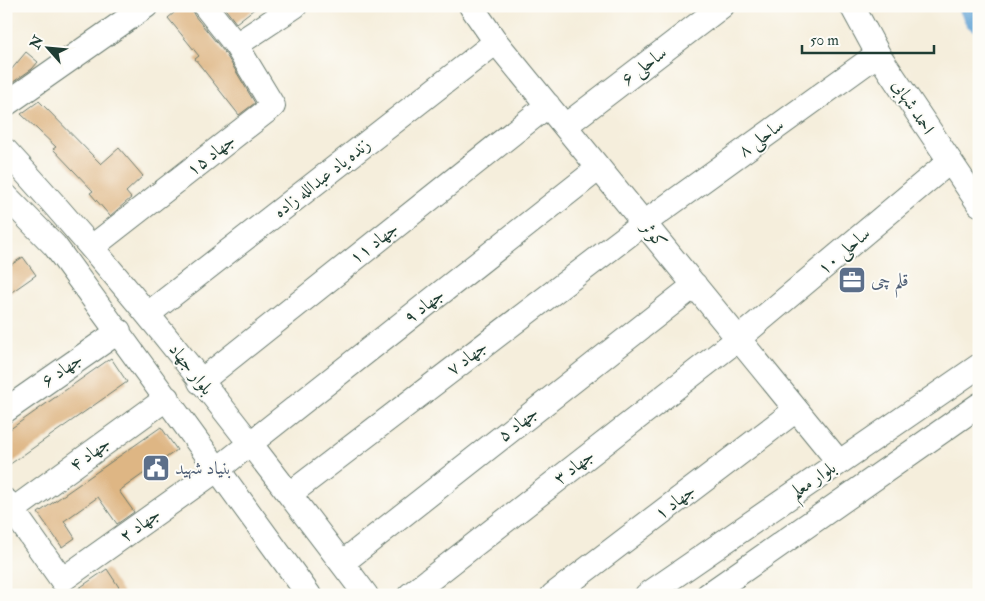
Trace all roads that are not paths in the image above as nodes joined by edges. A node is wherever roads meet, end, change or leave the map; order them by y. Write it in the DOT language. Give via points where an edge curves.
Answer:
graph roads {
  1 [pos="146,6"];
  2 [pos="205,6"];
  3 [pos="295,6"];
  4 [pos="471,6"];
  5 [pos="722,6"];
  6 [pos="852,6"];
  7 [pos="496,42"];
  8 [pos="236,46"];
  9 [pos="878,54"];
  10 [pos="6,104"];
  11 [pos="548,105"];
  12 [pos="565,126"];
  13 [pos="6,151"];
  14 [pos="949,162"];
  15 [pos="599,168"];
  16 [pos="6,196"];
  17 [pos="979,204"];
  18 [pos="644,223"];
  19 [pos="92,247"];
  20 [pos="695,285"];
  21 [pos="148,314"];
  22 [pos="119,331"];
  23 [pos="738,339"];
  24 [pos="979,366"];
  25 [pos="200,382"];
  26 [pos="167,398"];
  27 [pos="979,405"];
  28 [pos="6,410"];
  29 [pos="796,410"];
  30 [pos="249,444"];
  31 [pos="839,462"];
  32 [pos="218,469"];
  33 [pos="290,494"];
  34 [pos="10,505"];
  35 [pos="342,563"];
  36 [pos="686,567"];
  37 [pos="309,595"];
  38 [pos="366,595"];
  39 [pos="410,595"];
  40 [pos="553,595"];
  41 [pos="647,595"];
  42 [pos="707,595"];
  1 -- 10 [label="street"];
  2 -- 8 [label="street"];
  3 -- 8 [label="street"];
  4 -- 7 [label="street, کوثر"];
  5 -- 12 [label="street, ساحلی ۶"];
  6 -- 9 [label="street, احمد شهابی"];
  7 -- 11 [label="street, کوثر"];
  7 -- 21 [label="street, زنده یاد عبدالله زاده"];
  8 -- 19 [label="street, جهاد ۱۵" via="273,106"];
  9 -- 14 [label="street, احمد شهابی"];
  9 -- 18 [label="street, ساحلی ۸"];
  11 -- 12 [label="street, کوثر"];
  11 -- 25 [label="street, جهاد ۱۱"];
  12 -- 15 [label="street, کوثر"];
  13 -- 19 [label="street, بلوار جهاد"];
  14 -- 17 [label="street, احمد شهابی"];
  14 -- 23 [label="street, ساحلی ۱۰"];
  15 -- 18 [label="street, کوثر"];
  15 -- 30 [label="street, جهاد ۹"];
  16 -- 22 [label="street, بلوار جهاد" via="55,246"];
  18 -- 20 [label="street, کوثر"];
  18 -- 33 [label="street, جهاد ۷"];
  19 -- 21 [label="street, بلوار جهاد"];
  20 -- 23 [label="street, کوثر"];
  20 -- 35 [label="street, جهاد ۵"];
  21 -- 25 [label="street, بلوار جهاد"];
  22 -- 26 [label="street, بلوار جهاد"];
  22 -- 28 [label="street, جهاد ۶"];
  23 -- 29 [label="street, کوثر"];
  23 -- 39 [label="street, جهاد ۳"];
  24 -- 31 [label="street, بلوار معلم"];
  25 -- 30 [label="street, بلوار جهاد"];
  26 -- 32 [label="street, بلوار جهاد"];
  26 -- 34 [label="street, جهاد ۴"];
  27 -- 42 [label="street, بلوار معلم"];
  29 -- 31 [label="street, کوثر"];
  29 -- 40 [label="street, جهاد ۱"];
  30 -- 32 [label="street, جهاد ۹"];
  30 -- 33 [label="street, بلوار جهاد"];
  31 -- 36 [label="street, بلوار معلم"];
  32 -- 34 [label="street, جهاد ۲" via="62,580"];
  32 -- 37 [label="street, بلوار جهاد"];
  33 -- 35 [label="street, بلوار جهاد"];
  35 -- 38 [label="street, بلوار جهاد"];
  36 -- 41 [label="street, بلوار معلم"];
  36 -- 42 [label="street"];
}
